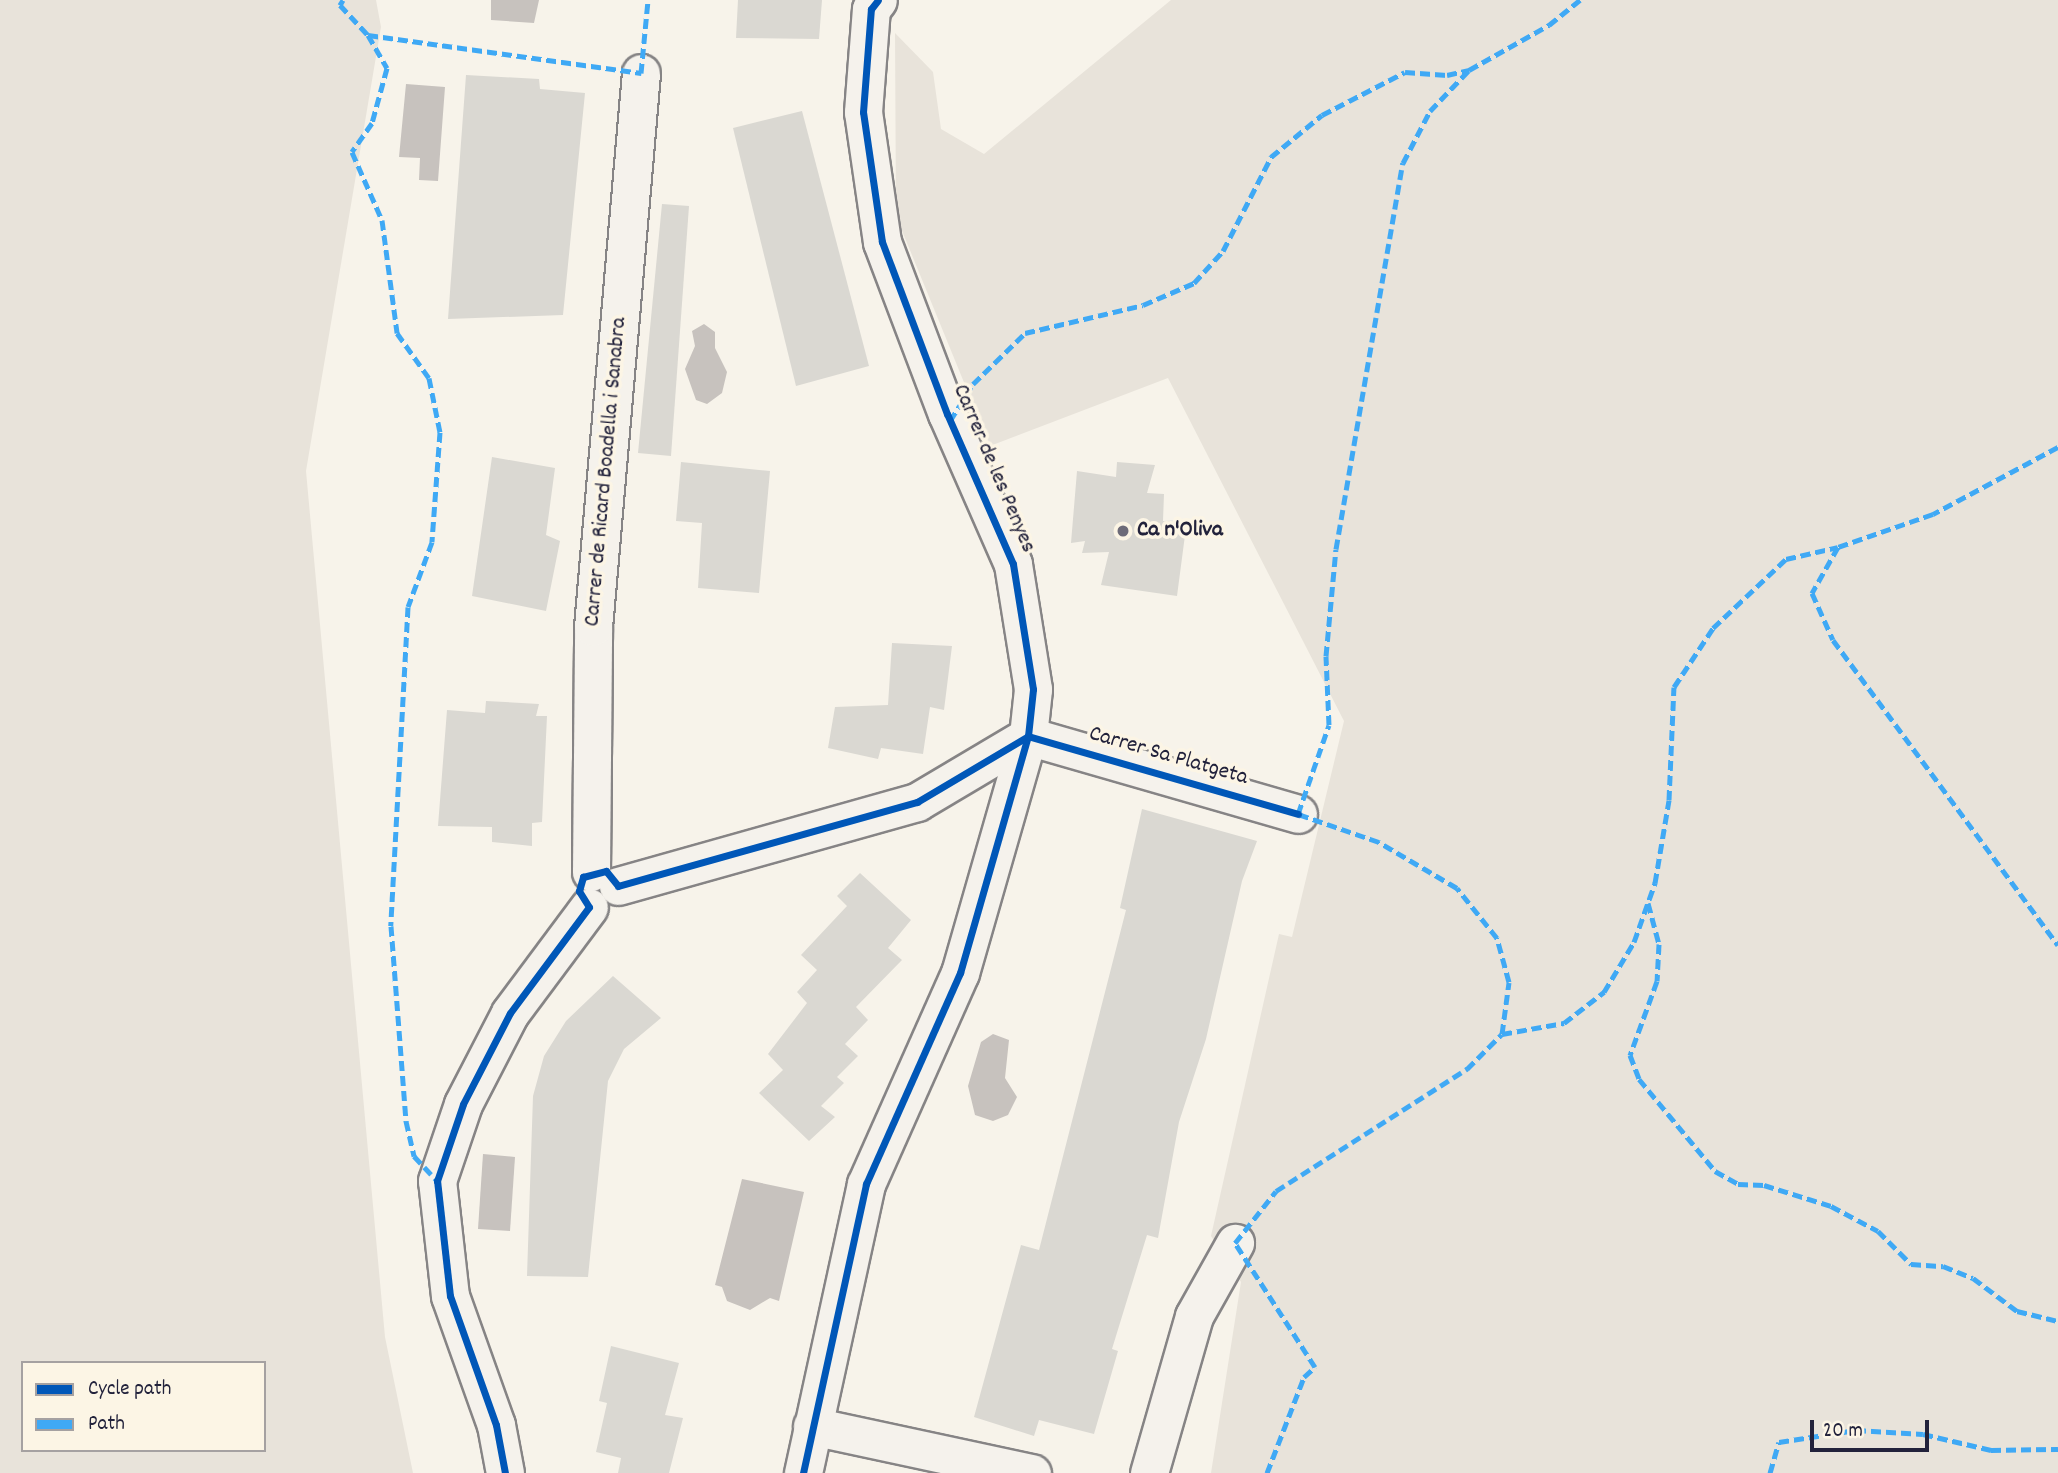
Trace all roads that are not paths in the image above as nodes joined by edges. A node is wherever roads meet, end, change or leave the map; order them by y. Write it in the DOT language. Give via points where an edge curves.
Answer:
graph roads {
  1 [pos="878,0"];
  2 [pos="641,73"];
  3 [pos="1028,736"];
  4 [pos="1298,814"];
  5 [pos="599,888"];
  6 [pos="1235,1243"];
  7 [pos="812,1426"];
  8 [pos="505,1473"];
  9 [pos="803,1473"];
  10 [pos="1032,1473"];
  11 [pos="1149,1473"];
  1 -- 3 [label="street, Carrer de les Penyes" via="872,9 863,112 882,242 947,414 1013,564 1033,690"];
  2 -- 5 [label="street, Carrer de Ricard Boadella i Sanabra" via="593,627"];
  3 -- 4 [label="street, Carrer Sa Platgeta"];
  3 -- 5 [label="street" via="917,802"];
  3 -- 7 [label="street, Carrer de les Penyes" via="960,973 866,1184"];
  5 -- 8 [label="street" via="510,1013 463,1104 437,1181 450,1296 496,1425"];
  6 -- 11 [label="street" via="1195,1316"];
  7 -- 9 [label="street, Carrer de les Penyes"];
  7 -- 10 [label="street"];
}
